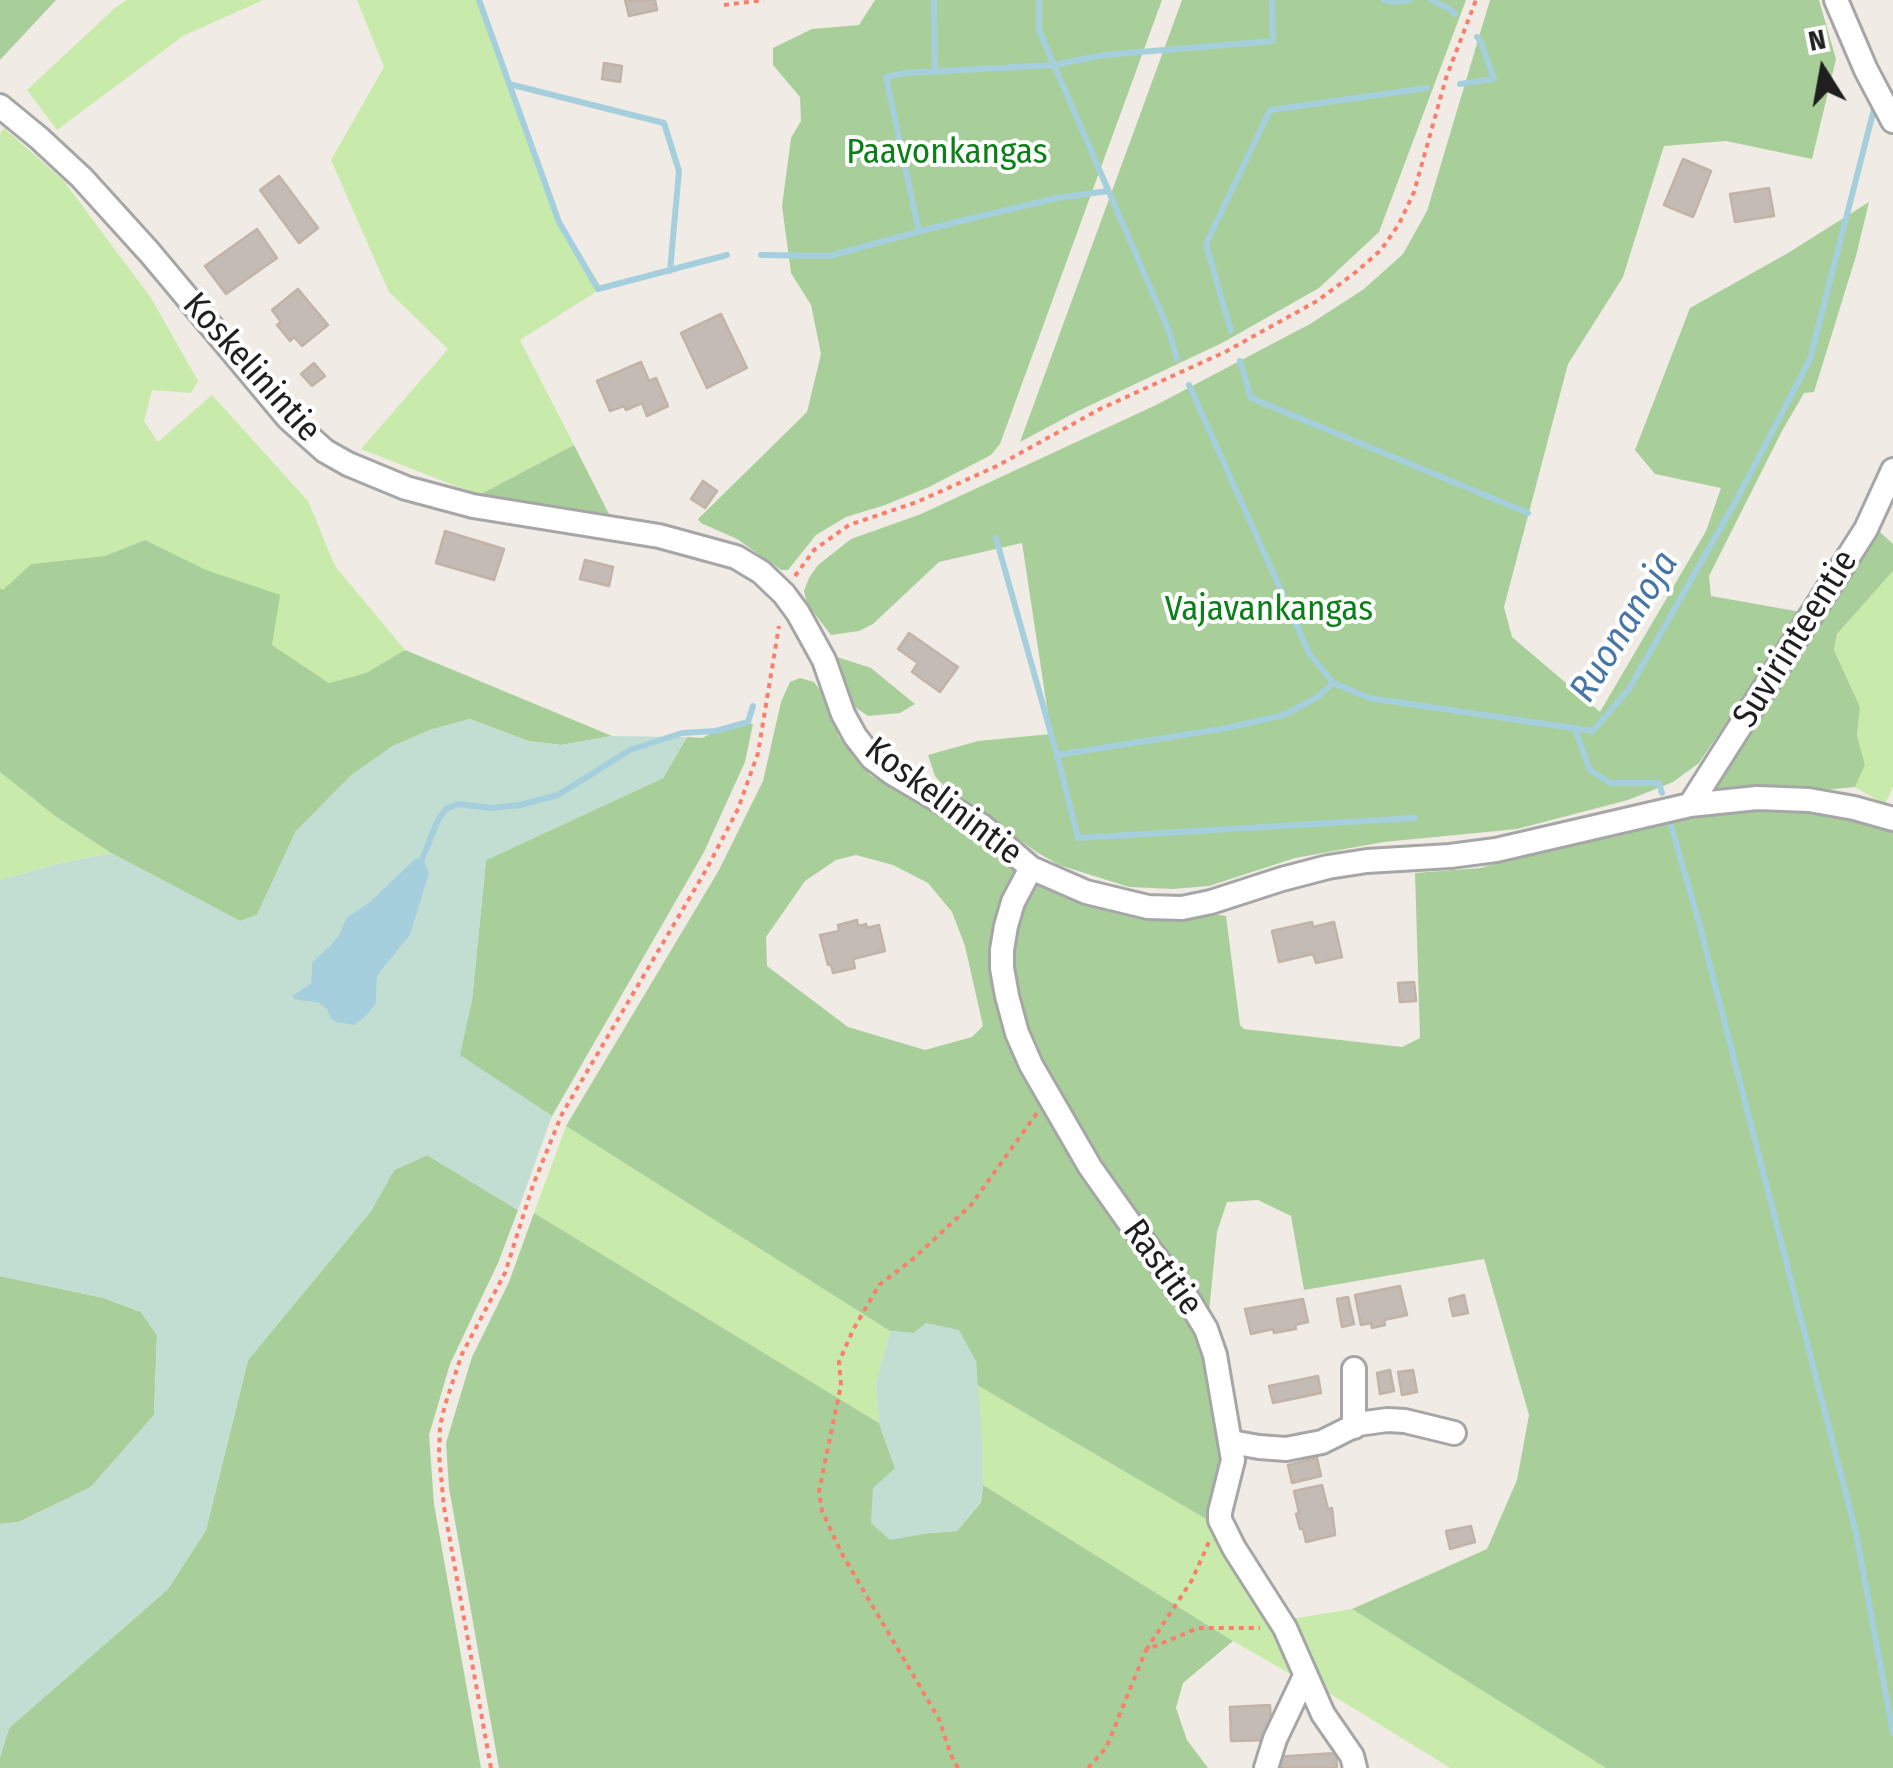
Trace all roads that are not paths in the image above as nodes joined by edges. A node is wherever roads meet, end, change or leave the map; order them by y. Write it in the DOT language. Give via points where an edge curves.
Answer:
graph roads {
  1 [pos="1836,0"];
  2 [pos="0,106"];
  3 [pos="1893,122"];
  4 [pos="1893,470"];
  5 [pos="1690,805"];
  6 [pos="1893,819"];
  7 [pos="1031,868"];
  8 [pos="1354,1368"];
  9 [pos="1354,1427"];
  10 [pos="1454,1433"];
  11 [pos="1231,1442"];
  12 [pos="1305,1676"];
  13 [pos="1266,1768"];
  14 [pos="1355,1768"];
  1 -- 3 [label="street"];
  2 -- 7 [label="street, Koskelinintie" via="82,178 288,418 325,451 406,488 473,506 659,536 736,557 784,594 810,632 843,714 872,758 982,826"];
  4 -- 5 [label="street, Suvirinteentie" via="1866,529"];
  5 -- 6 [label="street, Koskelinintie" via="1808,800"];
  5 -- 7 [label="street, Koskelinintie" via="1496,850 1328,867 1182,908 1122,902"];
  7 -- 11 [label="street, Rastitie" via="1006,926 1002,968 1017,1033 1090,1168 1206,1329"];
  8 -- 9 [label="street"];
  9 -- 10 [label="street" via="1405,1421"];
  9 -- 11 [label="street" via="1286,1449"];
  11 -- 12 [label="street, Rastitie" via="1220,1520 1285,1628"];
  12 -- 13 [label="street"];
  12 -- 14 [label="street"];
}
